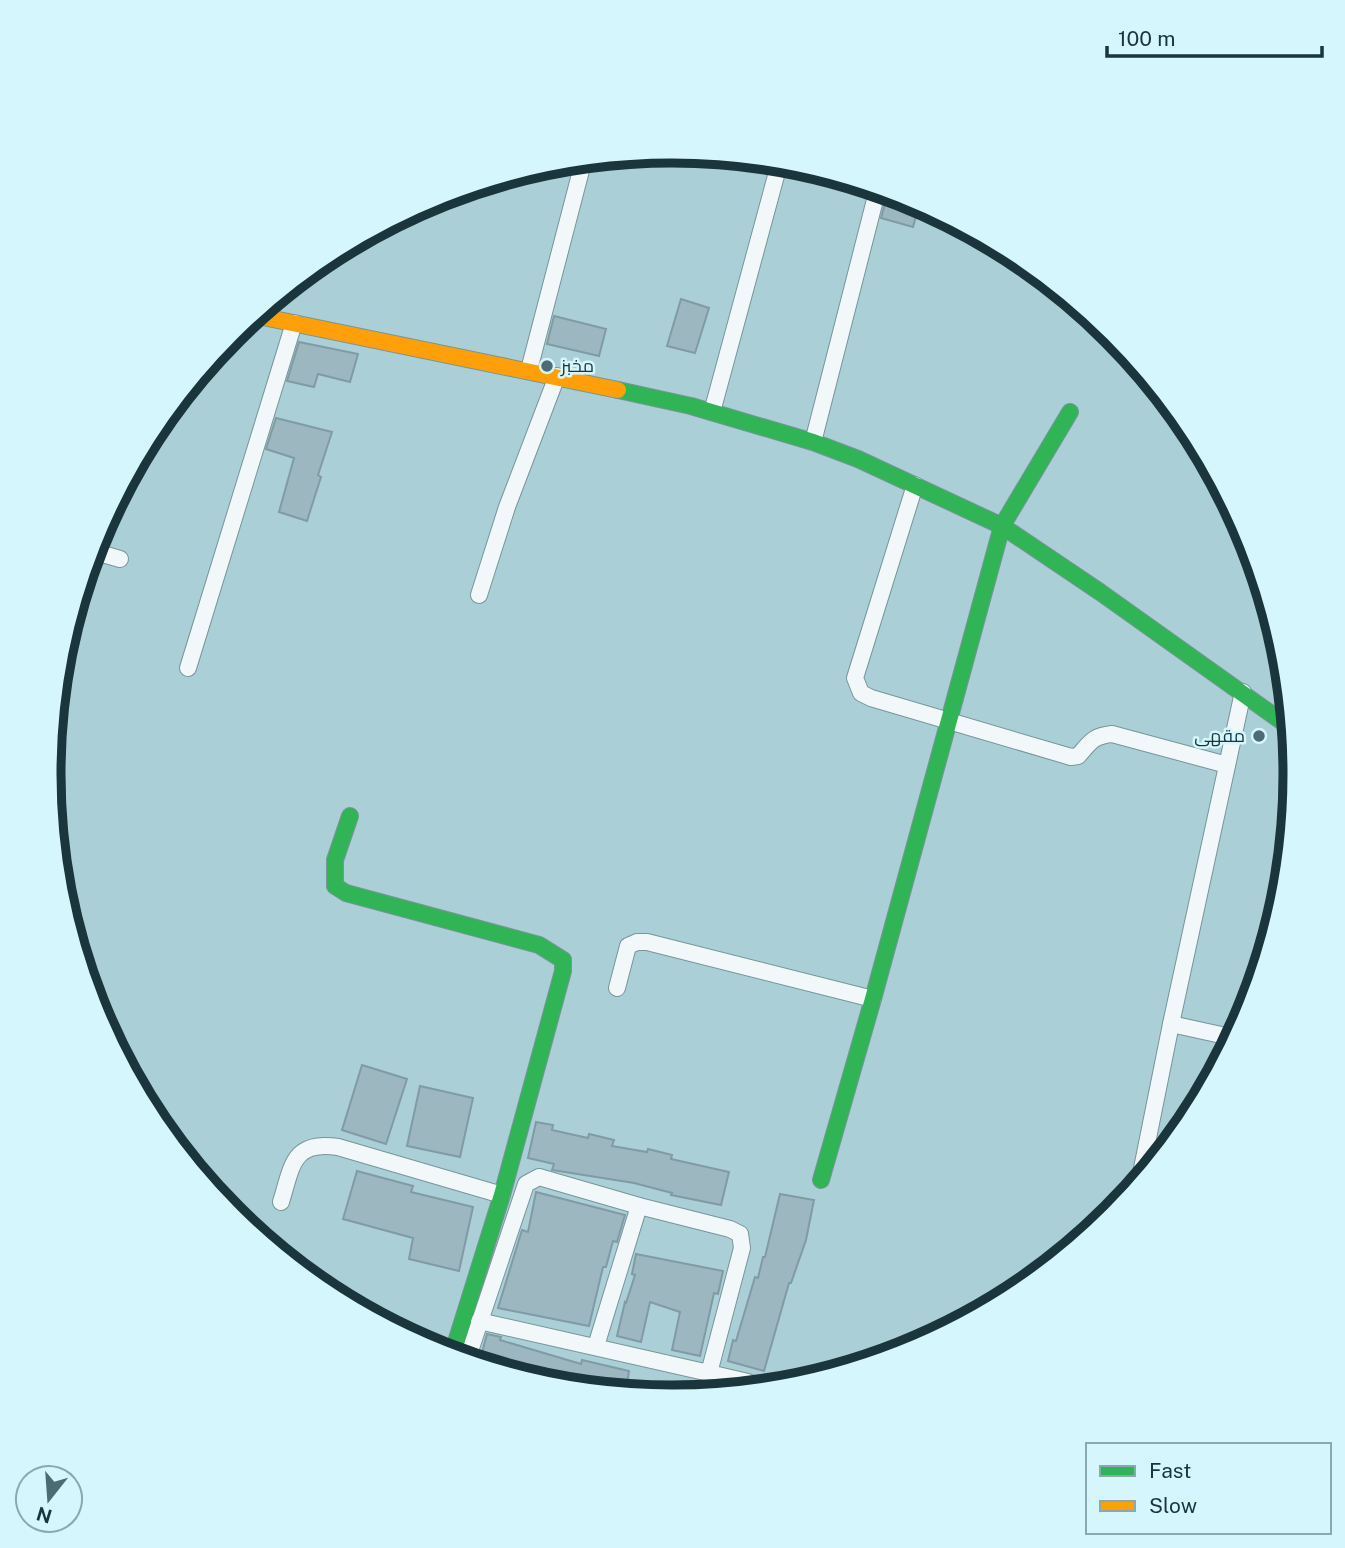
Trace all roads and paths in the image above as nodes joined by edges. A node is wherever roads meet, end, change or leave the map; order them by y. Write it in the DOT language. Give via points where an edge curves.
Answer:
graph roads {
  1 [pos="581,170"];
  2 [pos="777,172"];
  3 [pos="876,197"];
  4 [pos="266,317"];
  5 [pos="294,323"];
  6 [pos="529,370"];
  7 [pos="557,376"];
  8 [pos="712,412"];
  9 [pos="1070,412"];
  10 [pos="813,442"];
  11 [pos="915,485"];
  12 [pos="1002,526"];
  13 [pos="103,554"];
  14 [pos="120,559"];
  15 [pos="479,595"];
  16 [pos="188,668"];
  17 [pos="1243,692"];
  18 [pos="1281,720"];
  19 [pos="948,723"];
  20 [pos="1227,765"];
  21 [pos="350,816"];
  22 [pos="617,988"];
  23 [pos="873,999"];
  24 [pos="1171,1024"];
  25 [pos="1225,1036"];
  26 [pos="1143,1163"];
  27 [pos="821,1181"];
  28 [pos="502,1195"];
  29 [pos="281,1202"];
  30 [pos="639,1206"];
  31 [pos="479,1321"];
  32 [pos="455,1345"];
  33 [pos="596,1346"];
  34 [pos="470,1351"];
  35 [pos="709,1373"];
  36 [pos="743,1381"];
  1 -- 6 [label="street"];
  2 -- 8 [label="street"];
  3 -- 10 [label="street"];
  4 -- 5 [label="street"];
  5 -- 6 [label="street"];
  5 -- 16 [label="street"];
  6 -- 7 [label="street"];
  7 -- 8 [label="street"];
  7 -- 15 [label="street"];
  8 -- 10 [label="street"];
  9 -- 12 [label="street"];
  10 -- 11 [label="street"];
  11 -- 12 [label="street"];
  11 -- 19 [label="street" via="855,678 861,693 871,698"];
  12 -- 17 [label="street"];
  12 -- 19 [label="street"];
  13 -- 14 [label="street"];
  17 -- 18 [label="street"];
  17 -- 20 [label="street"];
  19 -- 20 [label="street" via="1071,757 1100,735 1112,734"];
  19 -- 23 [label="street"];
  20 -- 24 [label="street"];
  21 -- 28 [label="street" via="332,877 335,886 346,893 539,945 563,960"];
  22 -- 23 [label="street" via="628,946 648,942"];
  23 -- 27 [label="street"];
  24 -- 25 [label="street"];
  24 -- 26 [label="street"];
  28 -- 29 [label="street" via="319,1144 295,1158"];
  28 -- 32 [label="street"];
  30 -- 31 [label="street" via="540,1177 530,1180"];
  30 -- 33 [label="street"];
  30 -- 35 [label="street" via="740,1234 742,1248"];
  31 -- 33 [label="street"];
  31 -- 34 [label="street"];
  33 -- 35 [label="street"];
  35 -- 36 [label="street"];
}
